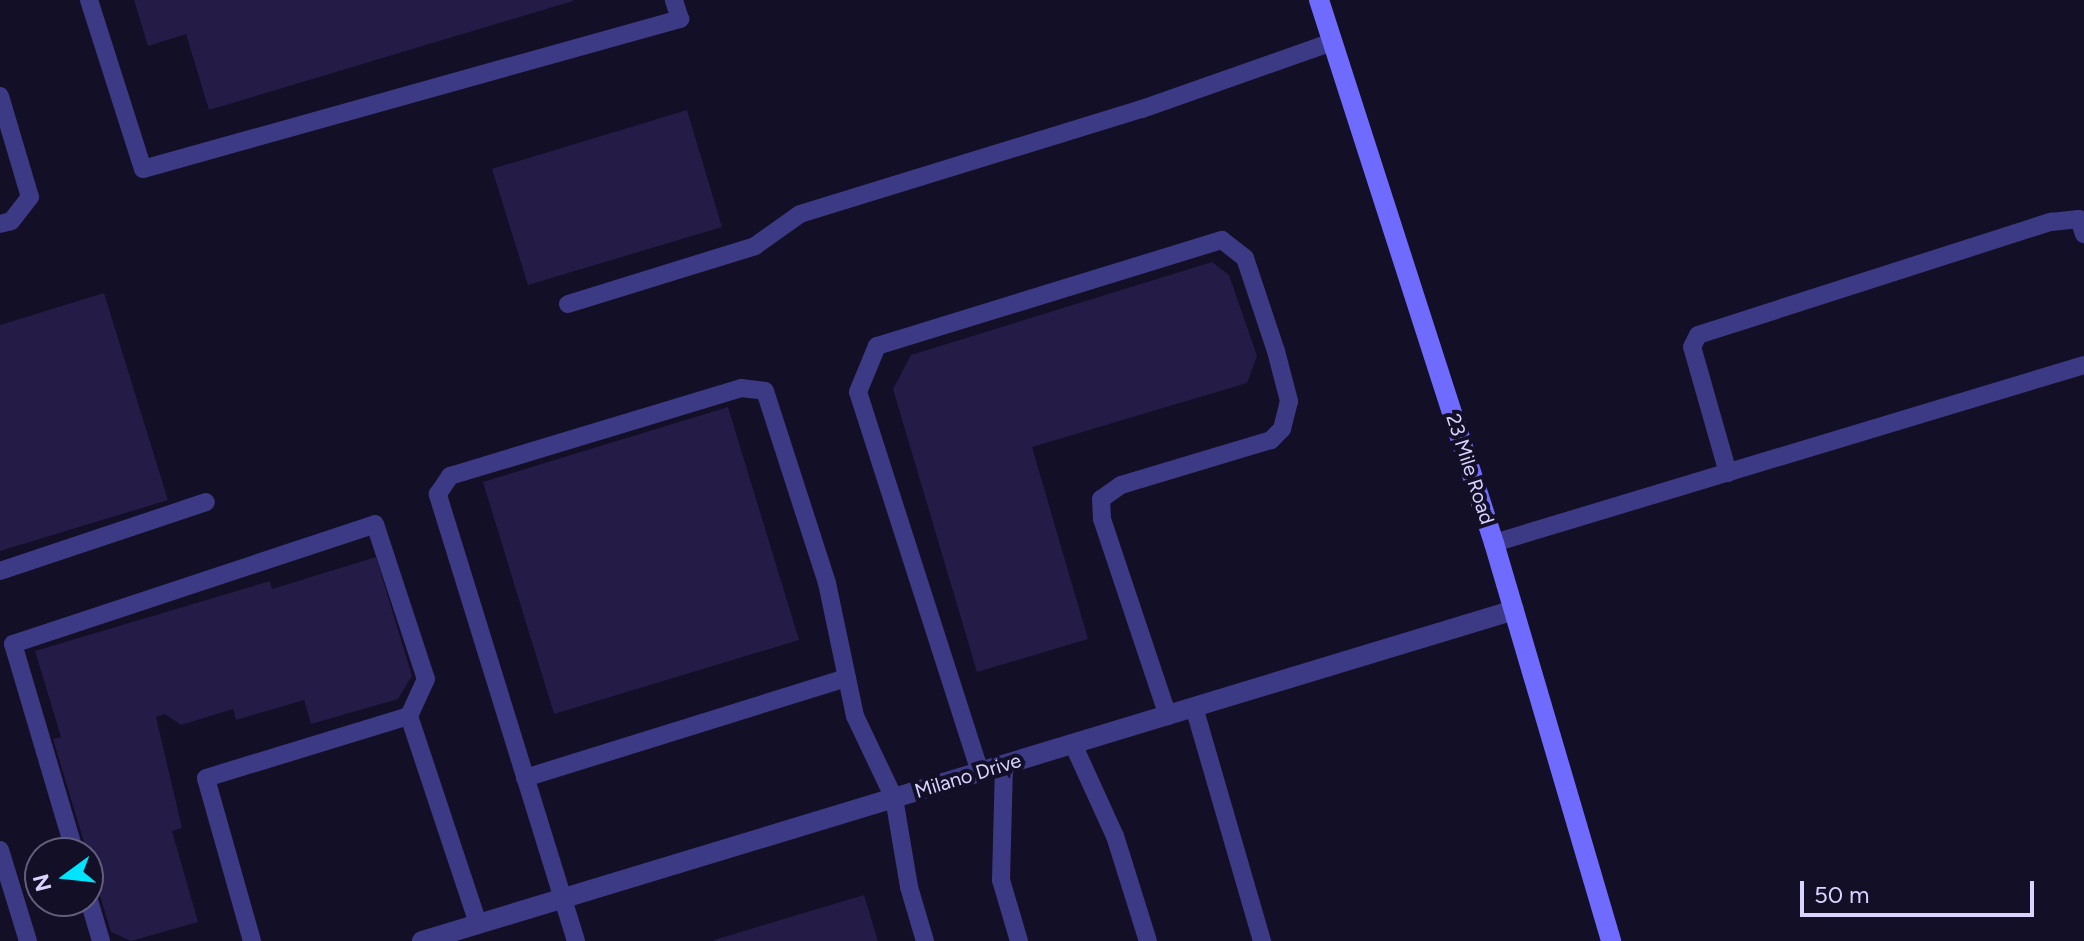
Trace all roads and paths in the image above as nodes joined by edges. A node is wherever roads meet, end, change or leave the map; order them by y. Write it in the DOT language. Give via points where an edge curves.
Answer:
graph roads {
  1 [pos="89,0"];
  2 [pos="674,0"];
  3 [pos="1319,0"];
  4 [pos="1332,42"];
  5 [pos="0,96"];
  6 [pos="0,224"];
  7 [pos="2084,234"];
  8 [pos="568,304"];
  9 [pos="2084,365"];
  10 [pos="1728,473"];
  11 [pos="206,502"];
  12 [pos="1494,543"];
  13 [pos="0,571"];
  14 [pos="1514,610"];
  15 [pos="847,678"];
  16 [pos="1194,707"];
  17 [pos="409,716"];
  18 [pos="1168,716"];
  19 [pos="1073,744"];
  20 [pos="1004,765"];
  21 [pos="980,772"];
  22 [pos="525,778"];
  23 [pos="894,798"];
  24 [pos="70,837"];
  25 [pos="0,850"];
  26 [pos="560,899"];
  27 [pos="94,917"];
  28 [pos="478,924"];
  29 [pos="435,939"];
  30 [pos="28,941"];
  31 [pos="101,941"];
  32 [pos="252,941"];
  33 [pos="576,941"];
  34 [pos="925,941"];
  35 [pos="1019,941"];
  36 [pos="1148,941"];
  37 [pos="1262,941"];
  38 [pos="1611,941"];
  1 -- 2 [label="lane" via="143,169 680,19"];
  3 -- 4 [label="main road, 23 Mile Road"];
  4 -- 8 [label="lane" via="1142,109 800,214 755,246"];
  4 -- 12 [label="main road, 23 Mile Road"];
  5 -- 6 [label="lane" via="30,197 11,221"];
  7 -- 10 [label="lane" via="2079,219 2051,222 1698,335 1692,347"];
  9 -- 10 [label="lane"];
  10 -- 12 [label="lane"];
  11 -- 13 [label="lane"];
  12 -- 14 [label="main road, 23 Mile Road"];
  14 -- 16 [label="street, Milano Drive"];
  14 -- 38 [label="main road, 23 Mile Road"];
  15 -- 22 [label="lane"];
  15 -- 22 [label="lane" via="827,583 765,391 741,388 450,476 438,494"];
  15 -- 23 [label="lane" via="855,716"];
  16 -- 18 [label="street, Milano Drive"];
  16 -- 37 [label="lane"];
  17 -- 24 [label="lane" via="426,679 375,524 13,644"];
  17 -- 28 [label="lane"];
  17 -- 32 [label="lane" via="206,778"];
  18 -- 19 [label="street, Milano Drive"];
  18 -- 21 [label="lane" via="1102,519 1101,499 1121,485 1271,440 1282,429 1289,401 1276,351 1245,258 1222,240 877,346 858,392"];
  19 -- 20 [label="street, Milano Drive"];
  19 -- 36 [label="lane" via="1115,836"];
  20 -- 21 [label="street, Milano Drive"];
  20 -- 35 [label="lane" via="1001,880"];
  21 -- 23 [label="street, Milano Drive"];
  22 -- 26 [label="lane"];
  23 -- 26 [label="street, Milano Drive"];
  23 -- 34 [label="lane" via="909,887"];
  25 -- 30 [label="lane"];
  26 -- 28 [label="street, Milano Drive"];
  26 -- 33 [label="lane"];
  27 -- 31 [label="lane"];
  28 -- 29 [label="street, Milano Drive"];
}
